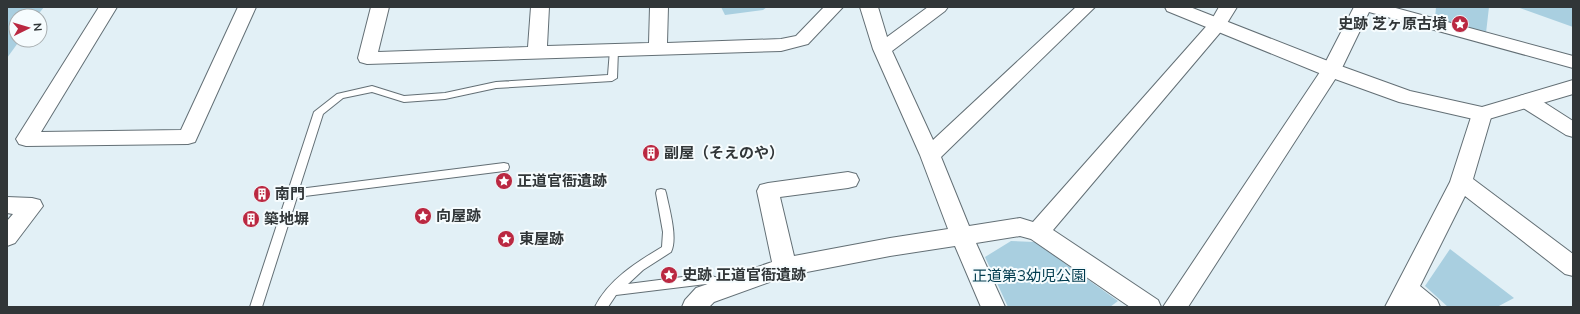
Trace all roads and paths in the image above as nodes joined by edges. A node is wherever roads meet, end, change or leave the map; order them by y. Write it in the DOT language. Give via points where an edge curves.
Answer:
graph roads {
  1 [pos="108,7"];
  2 [pos="247,7"];
  3 [pos="380,7"];
  4 [pos="540,7"];
  5 [pos="659,7"];
  6 [pos="834,7"];
  7 [pos="869,7"];
  8 [pos="939,7"];
  9 [pos="1086,7"];
  10 [pos="1174,7"];
  11 [pos="1228,7"];
  12 [pos="1363,7"];
  13 [pos="1372,7"];
  14 [pos="1218,24"];
  15 [pos="658,49"];
  16 [pos="882,49"];
  17 [pos="614,50"];
  18 [pos="537,53"];
  19 [pos="1573,62"];
  20 [pos="1331,70"];
  21 [pos="1573,87"];
  22 [pos="1528,101"];
  23 [pos="1482,114"];
  24 [pos="1573,130"];
  25 [pos="930,155"];
  26 [pos="504,167"];
  27 [pos="848,180"];
  28 [pos="1461,182"];
  29 [pos="661,193"];
  30 [pos="292,194"];
  31 [pos="7,205"];
  32 [pos="1038,232"];
  33 [pos="962,236"];
  34 [pos="7,237"];
  35 [pos="1570,261"];
  36 [pos="785,267"];
  37 [pos="730,286"];
  38 [pos="613,291"];
  39 [pos="1401,298"];
  40 [pos="256,307"];
  41 [pos="601,307"];
  42 [pos="694,307"];
  43 [pos="993,307"];
  44 [pos="1149,307"];
  45 [pos="1175,307"];
  46 [pos="1428,307"];
  1 -- 2 [label="street" via="26,139 188,137"];
  3 -- 18 [label="street" via="368,58"];
  4 -- 18 [label="street"];
  5 -- 15 [label="street"];
  6 -- 15 [label="street" via="802,40 781,45"];
  7 -- 16 [label="street"];
  8 -- 16 [label="street"];
  9 -- 25 [label="street"];
  10 -- 14 [label="street"];
  11 -- 14 [label="street"];
  12 -- 20 [label="street"];
  13 -- 19 [label="street"];
  14 -- 20 [label="street"];
  14 -- 32 [label="street"];
  15 -- 17 [label="street"];
  16 -- 25 [label="street"];
  17 -- 18 [label="street"];
  17 -- 30 [label="lane" via="612,78 496,85 445,96 404,100 372,89 340,96 319,112"];
  20 -- 23 [label="street" via="1406,97"];
  20 -- 45 [label="street"];
  21 -- 22 [label="street"];
  22 -- 23 [label="street"];
  22 -- 24 [label="street"];
  23 -- 28 [label="street"];
  25 -- 33 [label="street"];
  26 -- 30 [label="lane"];
  27 -- 36 [label="street" via="768,191"];
  28 -- 35 [label="street"];
  28 -- 39 [label="street"];
  29 -- 38 [label="lane" via="668,232 668,249 639,267"];
  30 -- 40 [label="lane"];
  31 -- 34 [label="street" via="32,206"];
  32 -- 33 [label="street" via="1020,227"];
  32 -- 44 [label="street"];
  33 -- 36 [label="street"];
  33 -- 43 [label="street"];
  36 -- 37 [label="street"];
  37 -- 38 [label="lane" via="706,279"];
  37 -- 42 [label="street" via="705,295"];
  38 -- 41 [label="lane"];
  39 -- 46 [label="street"];
}
